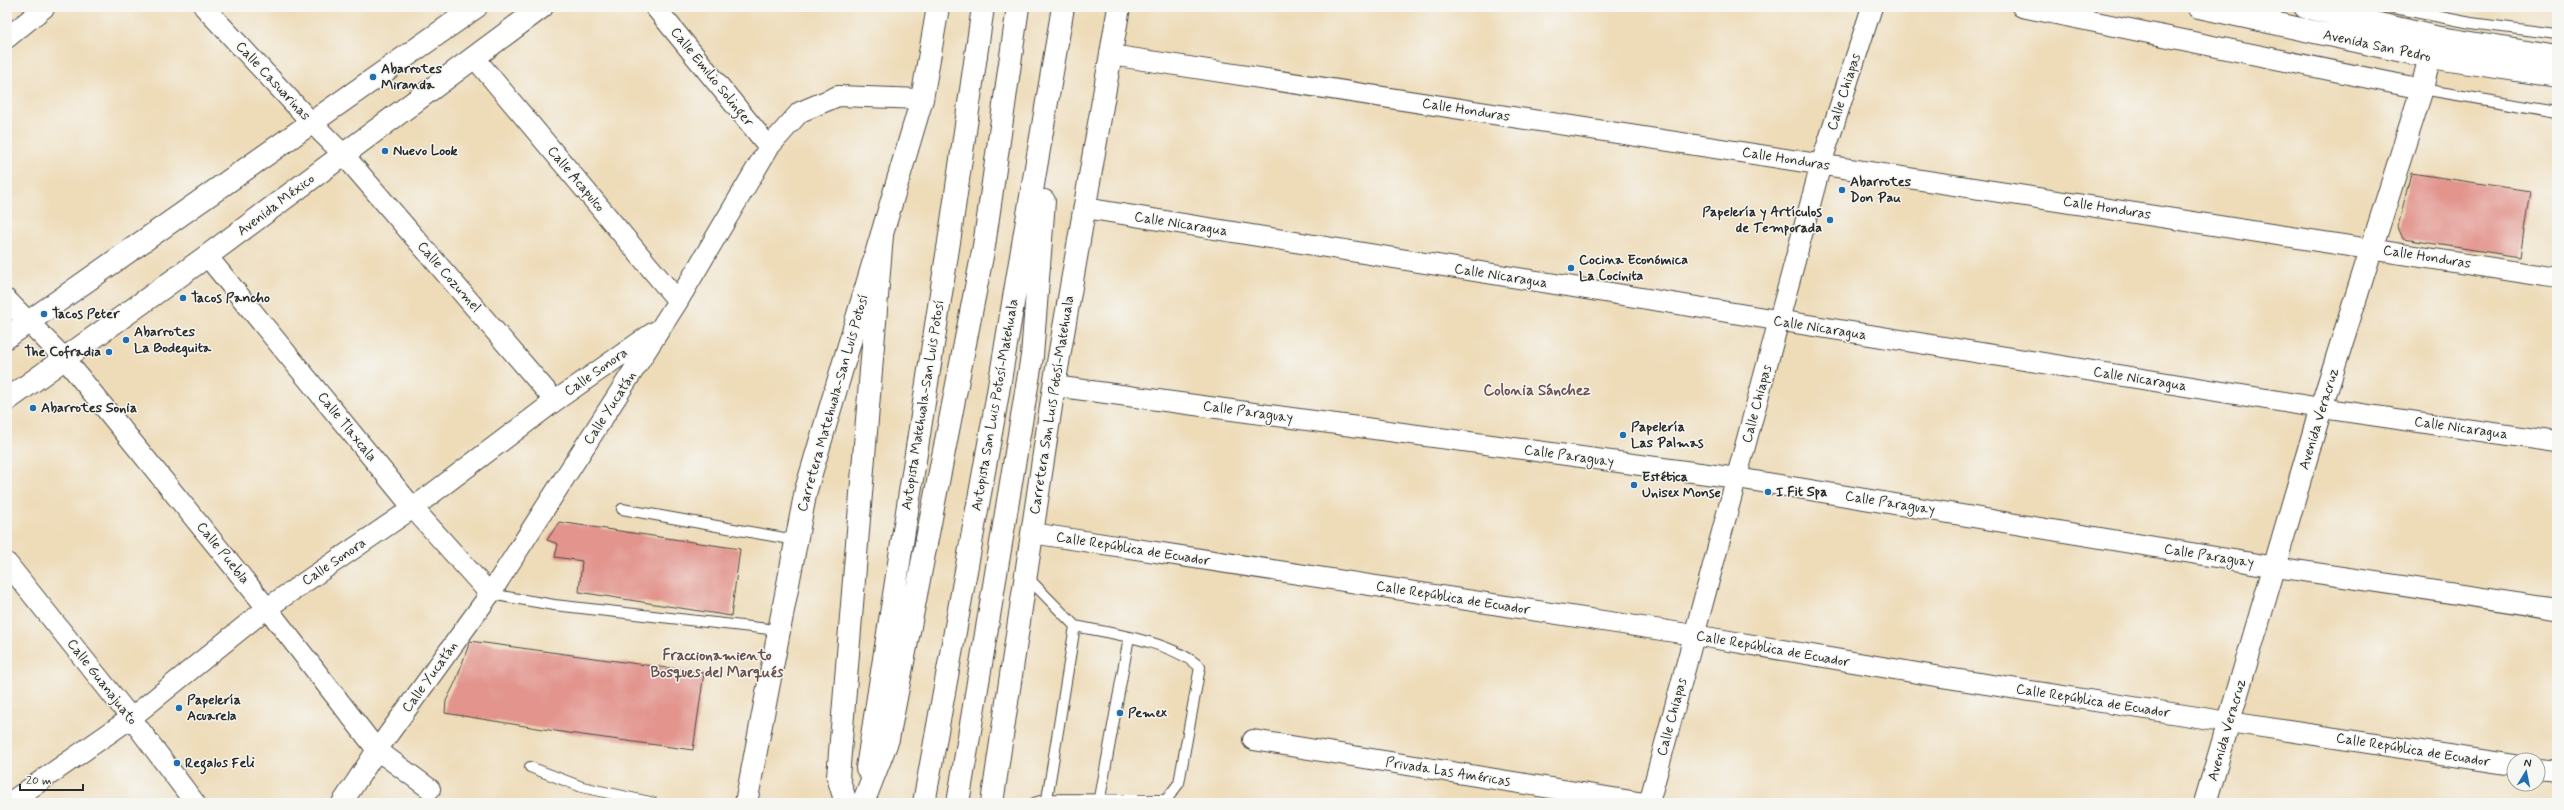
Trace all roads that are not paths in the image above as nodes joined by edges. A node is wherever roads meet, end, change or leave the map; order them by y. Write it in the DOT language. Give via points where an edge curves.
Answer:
graph roads {
  1 [pos="45,7"];
  2 [pos="204,7"];
  3 [pos="476,7"];
  4 [pos="542,7"];
  5 [pos="655,7"];
  6 [pos="938,7"];
  7 [pos="983,7"];
  8 [pos="1018,7"];
  9 [pos="1063,7"];
  10 [pos="1118,7"];
  11 [pos="1872,7"];
  12 [pos="2022,7"];
  13 [pos="2199,7"];
  14 [pos="2305,7"];
  15 [pos="2389,7"];
  16 [pos="2262,14"];
  17 [pos="2557,34"];
  18 [pos="7,38"];
  19 [pos="2432,47"];
  20 [pos="1111,55"];
  21 [pos="2557,56"];
  22 [pos="474,57"];
  23 [pos="1054,64"];
  24 [pos="2557,76"];
  25 [pos="2422,89"];
  26 [pos="922,99"];
  27 [pos="2557,112"];
  28 [pos="311,122"];
  29 [pos="769,148"];
  30 [pos="343,154"];
  31 [pos="1821,164"];
  32 [pos="1085,208"];
  33 [pos="882,236"];
  34 [pos="2372,248"];
  35 [pos="207,256"];
  36 [pos="2557,278"];
  37 [pos="7,300"];
  38 [pos="678,301"];
  39 [pos="1779,321"];
  40 [pos="27,322"];
  41 [pos="662,326"];
  42 [pos="7,337"];
  43 [pos="65,360"];
  44 [pos="1054,386"];
  45 [pos="7,400"];
  46 [pos="555,401"];
  47 [pos="2321,408"];
  48 [pos="2557,442"];
  49 [pos="1736,478"];
  50 [pos="413,508"];
  51 [pos="622,509"];
  52 [pos="1032,533"];
  53 [pos="795,540"];
  54 [pos="7,563"];
  55 [pos="2276,567"];
  56 [pos="1025,575"];
  57 [pos="490,594"];
  58 [pos="267,608"];
  59 [pos="2557,609"];
  60 [pos="1075,626"];
  61 [pos="778,630"];
  62 [pos="1694,635"];
  63 [pos="1129,637"];
  64 [pos="130,718"];
  65 [pos="2229,722"];
  66 [pos="1253,740"];
  67 [pos="377,750"];
  68 [pos="2506,764"];
  69 [pos="530,767"];
  70 [pos="2546,770"];
  71 [pos="2557,772"];
  72 [pos="430,789"];
  73 [pos="1100,798"];
  74 [pos="1047,799"];
  75 [pos="9,803"];
  76 [pos="195,803"];
  77 [pos="342,803"];
  78 [pos="654,803"];
  79 [pos="746,803"];
  80 [pos="846,803"];
  81 [pos="863,803"];
  82 [pos="924,803"];
  83 [pos="958,803"];
  84 [pos="992,803"];
  85 [pos="1034,803"];
  86 [pos="1644,803"];
  87 [pos="1649,803"];
  88 [pos="2205,803"];
  1 -- 18 [label="street"];
  2 -- 28 [label="street, Calle Casuarinas"];
  3 -- 28 [label="main road"];
  4 -- 22 [label="main road, Avenida México"];
  5 -- 29 [label="street, Calle Emilio Solinger"];
  6 -- 26 [label="main road, Carretera Matehuala-San Luis Potosí"];
  7 -- 81 [label="main road, Autopista Matehuala-San Luis Potosí"];
  8 -- 81 [label="main road" via="984,246 888,739"];
  9 -- 23 [label="main road, Autopista San Luis Potosí-Matehuala"];
  10 -- 20 [label="main road, Carretera San Luis Potosí-Matehuala"];
  11 -- 31 [label="street, Calle Chiapas"];
  12 -- 25 [label="street"];
  13 -- 16 [label="main road, Avenida San Pedro"];
  14 -- 19 [label="main road, Avenida San Pedro"];
  15 -- 17 [label="lane" via="2471,23"];
  16 -- 19 [label="main road, Avenida San Pedro"];
  19 -- 21 [label="main road, Avenida San Pedro"];
  19 -- 24 [label="main road, Avenida San Pedro"];
  19 -- 25 [label="main road, Avenida Veracruz"];
  20 -- 31 [label="street, Calle Honduras"];
  20 -- 32 [label="main road, Carretera San Luis Potosí-Matehuala"];
  22 -- 30 [label="main road, Avenida México"];
  22 -- 38 [label="street, Calle Acapulco"];
  23 -- 82 [label="main road, Autopista San Luis Potosí-Matehuala"];
  23 -- 83 [label="main road" via="1032,356"];
  25 -- 27 [label="lane"];
  25 -- 34 [label="main road, Avenida Veracruz"];
  26 -- 29 [label="street, Calle Yucatán" via="838,96 800,112"];
  26 -- 33 [label="main road, Carretera Matehuala-San Luis Potosí"];
  28 -- 30 [label="street, Calle Casuarinas"];
  28 -- 40 [label="main road"];
  29 -- 38 [label="street, Calle Yucatán"];
  30 -- 35 [label="main road, Avenida México"];
  30 -- 46 [label="street, Calle Cozumel"];
  31 -- 34 [label="street, Calle Honduras"];
  31 -- 39 [label="street, Calle Chiapas"];
  32 -- 39 [label="street, Calle Nicaragua"];
  32 -- 44 [label="main road, Carretera San Luis Potosí-Matehuala"];
  33 -- 53 [label="main road, Carretera Matehuala-San Luis Potosí" via="806,490"];
  33 -- 80 [label="main road" via="838,777"];
  34 -- 36 [label="street, Calle Honduras"];
  34 -- 47 [label="main road, Avenida Veracruz"];
  35 -- 43 [label="main road, Avenida México"];
  35 -- 50 [label="street, Calle Tlaxcala"];
  37 -- 40 [label="street, Calle Puebla"];
  38 -- 41 [label="street, Calle Yucatán"];
  39 -- 47 [label="street, Calle Nicaragua"];
  39 -- 49 [label="street, Calle Chiapas"];
  40 -- 42 [label="main road"];
  40 -- 43 [label="street, Calle Puebla"];
  41 -- 46 [label="street, Calle Sonora"];
  41 -- 57 [label="street, Calle Yucatán"];
  43 -- 45 [label="main road, Avenida México"];
  43 -- 58 [label="street, Calle Puebla"];
  44 -- 49 [label="street, Calle Paraguay"];
  44 -- 52 [label="main road, Carretera San Luis Potosí-Matehuala"];
  46 -- 50 [label="street, Calle Sonora"];
  47 -- 48 [label="street, Calle Nicaragua"];
  47 -- 55 [label="main road, Avenida Veracruz"];
  49 -- 55 [label="street, Calle Paraguay"];
  49 -- 62 [label="street, Calle Chiapas"];
  50 -- 57 [label="street, Calle Tlaxcala"];
  50 -- 58 [label="street, Calle Sonora"];
  51 -- 53 [label="lane"];
  52 -- 56 [label="main road, Carretera San Luis Potosí-Matehuala"];
  52 -- 62 [label="street, Calle República de Ecuador"];
  53 -- 61 [label="main road, Carretera Matehuala-San Luis Potosí"];
  54 -- 64 [label="street, Calle Guanajuato"];
  55 -- 59 [label="street, Calle Paraguay"];
  55 -- 65 [label="main road, Avenida Veracruz"];
  56 -- 60 [label="lane"];
  56 -- 84 [label="main road, Carretera San Luis Potosí-Matehuala"];
  57 -- 61 [label="lane" via="554,605"];
  57 -- 67 [label="street, Calle Yucatán"];
  58 -- 64 [label="street, Calle Sonora"];
  58 -- 67 [label="street, Calle Puebla"];
  60 -- 63 [label="lane"];
  60 -- 74 [label="lane"];
  61 -- 79 [label="main road, Carretera Matehuala-San Luis Potosí"];
  62 -- 65 [label="street, Calle República de Ecuador"];
  62 -- 87 [label="street, Calle Chiapas"];
  63 -- 73 [label="lane"];
  63 -- 73 [label="lane" via="1187,656 1200,667 1180,783 1166,800"];
  64 -- 75 [label="street, Calle Sonora"];
  64 -- 76 [label="street, Calle Guanajuato"];
  65 -- 68 [label="street, Calle República de Ecuador"];
  65 -- 88 [label="main road, Avenida Veracruz"];
  66 -- 86 [label="street, Privada Las Américas"];
  67 -- 72 [label="street, Calle Puebla"];
  67 -- 77 [label="street, Calle Yucatán"];
  69 -- 78 [label="lane" via="582,787"];
  70 -- 71 [label="street"];
  73 -- 74 [label="lane"];
  74 -- 85 [label="lane"];
}
